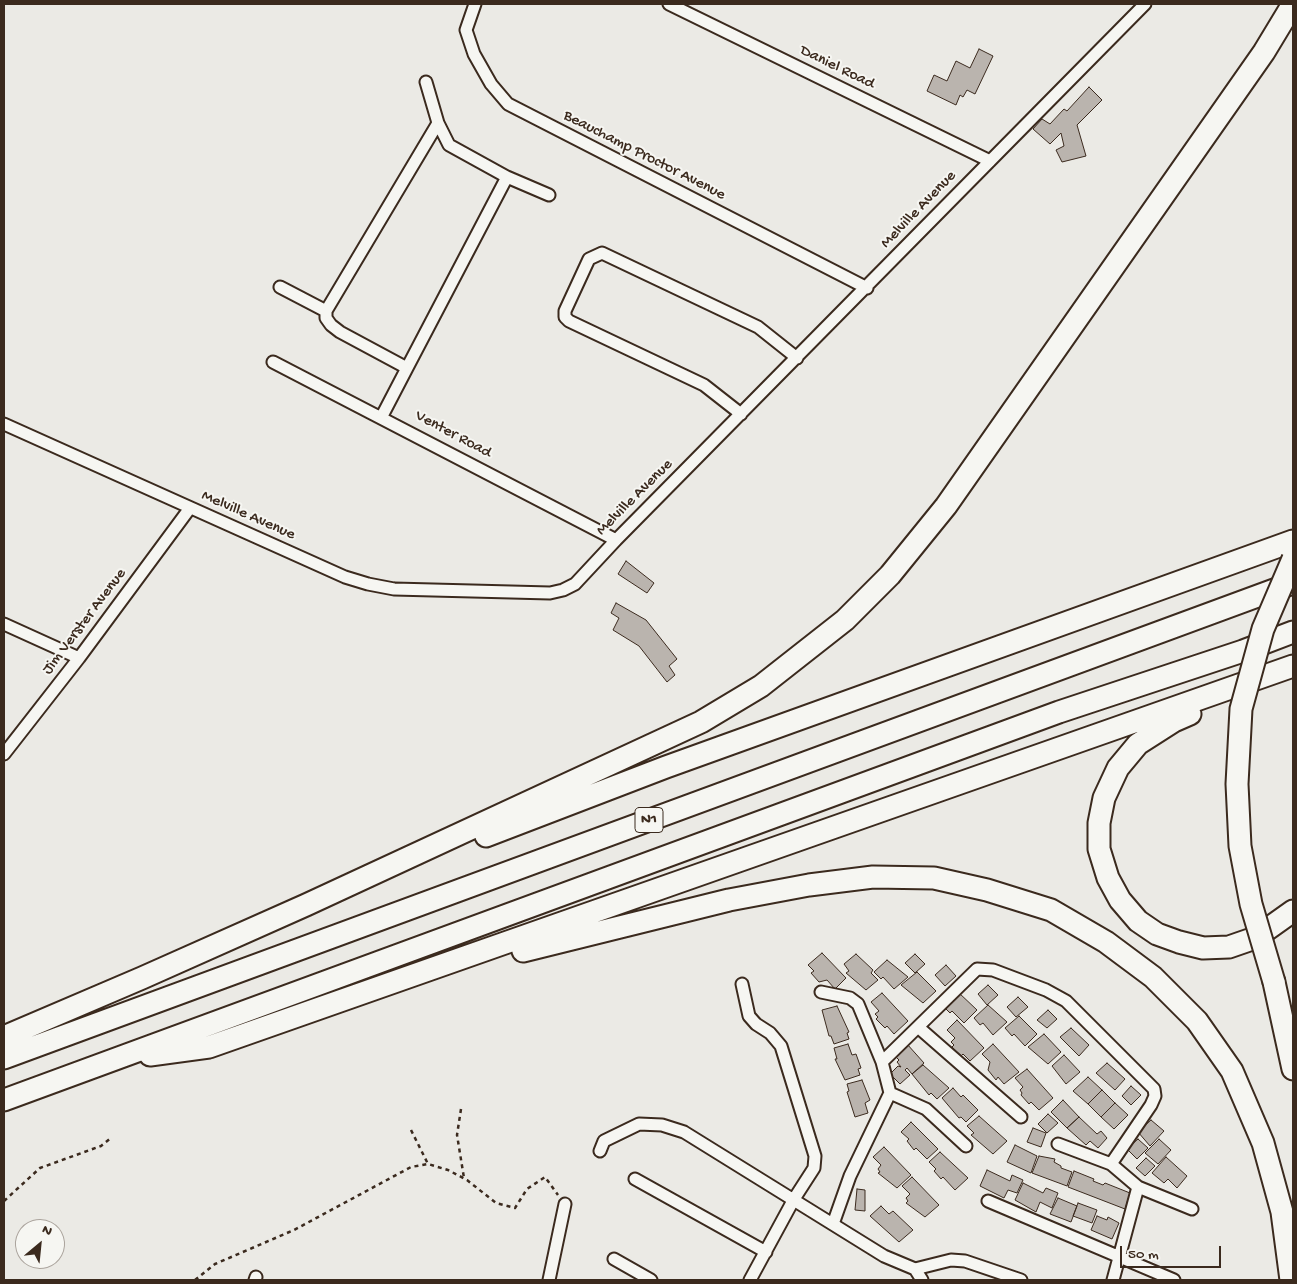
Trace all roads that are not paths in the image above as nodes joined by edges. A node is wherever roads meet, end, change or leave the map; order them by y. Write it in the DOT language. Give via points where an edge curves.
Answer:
graph roads {
  1 [pos="475,4"];
  2 [pos="669,4"];
  3 [pos="1145,4"];
  4 [pos="1293,4"];
  5 [pos="426,82"];
  6 [pos="438,123"];
  7 [pos="990,161"];
  8 [pos="507,177"];
  9 [pos="549,195"];
  10 [pos="280,287"];
  11 [pos="867,288"];
  12 [pos="326,310"];
  13 [pos="797,358"];
  14 [pos="273,362"];
  15 [pos="407,368"];
  16 [pos="741,414"];
  17 [pos="382,416"];
  18 [pos="4,424"];
  19 [pos="190,508"];
  20 [pos="616,540"];
  21 [pos="1293,541"];
  22 [pos="1293,559"];
  23 [pos="1293,583"];
  24 [pos="4,624"];
  25 [pos="1293,632"];
  26 [pos="78,658"];
  27 [pos="1293,667"];
  28 [pos="4,754"];
  29 [pos="306,905"];
  30 [pos="1293,912"];
  31 [pos="406,980"];
  32 [pos="742,984"];
  33 [pos="821,992"];
  34 [pos="918,1026"];
  35 [pos="4,1037"];
  36 [pos="4,1058"];
  37 [pos="112,1060"];
  38 [pos="882,1062"];
  39 [pos="1293,1069"];
  40 [pos="890,1093"];
  41 [pos="4,1100"];
  42 [pos="1021,1117"];
  43 [pos="1058,1144"];
  44 [pos="966,1146"];
  45 [pos="600,1150"];
  46 [pos="1111,1164"];
  47 [pos="635,1179"];
  48 [pos="1138,1187"];
  49 [pos="794,1199"];
  50 [pos="988,1202"];
  51 [pos="565,1204"];
  52 [pos="1192,1209"];
  53 [pos="833,1224"];
  54 [pos="766,1252"];
  55 [pos="1119,1258"];
  56 [pos="614,1259"];
  57 [pos="915,1269"];
  58 [pos="549,1280"];
  59 [pos="651,1280"];
  60 [pos="750,1280"];
  61 [pos="922,1280"];
  62 [pos="1021,1280"];
  63 [pos="1113,1280"];
  64 [pos="1174,1280"];
  65 [pos="1291,1280"];
  1 -- 11 [label="street, Beauchamp Proctor Avenue" via="466,30 474,54 491,84 508,104"];
  2 -- 7 [label="street, Daniel Road"];
  3 -- 7 [label="street, Melville Avenue"];
  4 -- 29 [label="highway" via="1264,52 946,506 890,575 845,620 761,686 701,722"];
  5 -- 6 [label="street"];
  6 -- 8 [label="street" via="448,145"];
  6 -- 12 [label="street"];
  7 -- 11 [label="street, Melville Avenue"];
  8 -- 9 [label="street"];
  8 -- 15 [label="street"];
  10 -- 12 [label="street"];
  11 -- 13 [label="street, Melville Avenue"];
  12 -- 15 [label="street" via="326,318 340,332"];
  13 -- 16 [label="street, Melville Avenue"];
  13 -- 16 [label="street" via="766,332 741,319 602,253 589,259 565,311 570,321 704,385"];
  14 -- 17 [label="street, Venter Road"];
  15 -- 17 [label="street"];
  16 -- 20 [label="street, Melville Avenue"];
  17 -- 20 [label="street, Venter Road"];
  18 -- 19 [label="street, Melville Avenue"];
  19 -- 20 [label="street, Melville Avenue" via="345,576 394,588 550,593 575,584"];
  19 -- 26 [label="street, Jim Verster Avenue"];
  21 -- 29 [label="highway" via="666,767"];
  22 -- 39 [label="highway, bridge" via="1263,629 1242,709 1237,784 1240,846 1251,904 1274,982"];
  23 -- 36 [label="highway, N1"];
  24 -- 26 [label="street"];
  25 -- 37 [label="highway, N1" via="1050,716"];
  26 -- 28 [label="street, Jim Verster Avenue"];
  27 -- 30 [label="highway" via="1174,721 1138,744 1118,768 1104,798 1099,823 1099,849 1108,878 1120,900 1138,921 1157,934 1204,948 1228,946 1255,938"];
  27 -- 31 [label="highway"];
  29 -- 35 [label="highway"];
  31 -- 37 [label="highway" via="209,1048"];
  31 -- 65 [label="highway" via="729,900 873,877 934,878 1051,910 1106,942 1153,977 1197,1021 1232,1071 1262,1143 1282,1212"];
  32 -- 49 [label="street" via="749,1016 781,1046 815,1156 814,1168"];
  33 -- 38 [label="street" via="850,998 858,1004"];
  34 -- 38 [label="street"];
  34 -- 42 [label="street"];
  34 -- 46 [label="street" via="977,969 992,970 1066,1001 1154,1089 1151,1105"];
  37 -- 41 [label="highway, N1"];
  38 -- 40 [label="street"];
  40 -- 44 [label="street" via="926,1109"];
  40 -- 53 [label="street" via="850,1176"];
  43 -- 46 [label="street"];
  45 -- 49 [label="street" via="604,1141 624,1129 639,1124 662,1125 700,1141"];
  46 -- 48 [label="street"];
  47 -- 54 [label="street"];
  48 -- 52 [label="street"];
  48 -- 55 [label="street"];
  49 -- 53 [label="street"];
  49 -- 54 [label="street"];
  50 -- 55 [label="street"];
  51 -- 58 [label="street"];
  53 -- 57 [label="street" via="884,1256"];
  54 -- 60 [label="street"];
  55 -- 63 [label="street"];
  55 -- 64 [label="street"];
  56 -- 59 [label="street"];
  57 -- 61 [label="street"];
  57 -- 62 [label="street" via="951,1260"];
}
